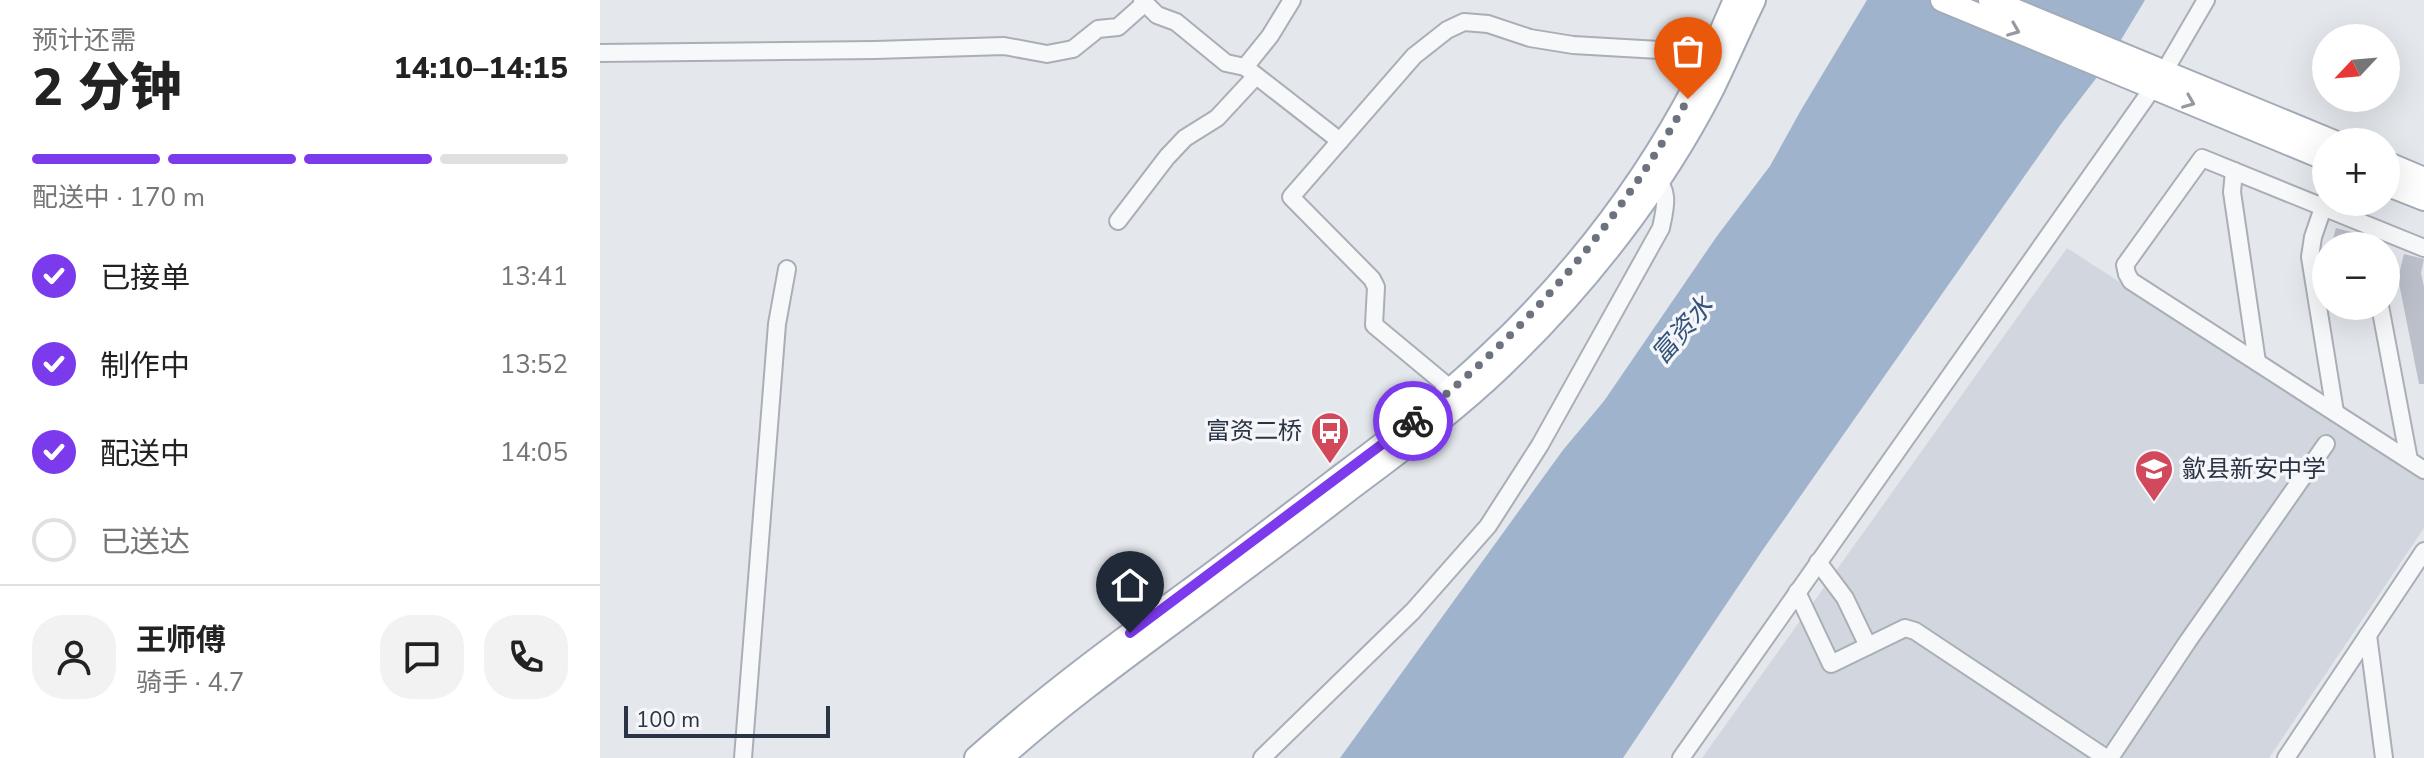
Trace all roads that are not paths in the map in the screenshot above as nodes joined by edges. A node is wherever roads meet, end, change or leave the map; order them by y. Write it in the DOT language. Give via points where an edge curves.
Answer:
graph roads {
  1 [pos="1292,0"];
  2 [pos="1735,0"];
  3 [pos="1754,0"];
  4 [pos="1942,0"];
  5 [pos="1990,0"];
  6 [pos="2206,0"];
  7 [pos="1143,2"];
  8 [pos="600,53"];
  9 [pos="1711,53"];
  10 [pos="2123,65"];
  11 [pos="1250,72"];
  12 [pos="2159,79"];
  13 [pos="2312,134"];
  14 [pos="1340,141"];
  15 [pos="2312,152"];
  16 [pos="2400,169"];
  17 [pos="2234,171"];
  18 [pos="1651,175"];
  19 [pos="2424,179"];
  20 [pos="2400,190"];
  21 [pos="2312,198"];
  22 [pos="2424,199"];
  23 [pos="2320,216"];
  24 [pos="2350,216"];
  25 [pos="1118,221"];
  26 [pos="2372,227"];
  27 [pos="2372,232"];
  28 [pos="2424,248"];
  29 [pos="787,269"];
  30 [pos="2383,320"];
  31 [pos="2257,362"];
  32 [pos="1451,389"];
  33 [pos="2335,412"];
  34 [pos="2326,444"];
  35 [pos="2409,460"];
  36 [pos="2424,470"];
  37 [pos="2424,551"];
  38 [pos="1818,562"];
  39 [pos="1797,592"];
  40 [pos="2368,635"];
  41 [pos="1868,646"];
  42 [pos="743,758"];
  43 [pos="976,758"];
  44 [pos="1001,758"];
  45 [pos="1262,758"];
  46 [pos="1681,758"];
  47 [pos="2108,758"];
  48 [pos="2286,758"];
  49 [pos="2384,758"];
  1 -- 11 [label="street"];
  2 -- 9 [label="main road"];
  3 -- 18 [label="main road" via="1713,88"];
  4 -- 10 [label="main road, one-way"];
  5 -- 10 [label="main road"];
  6 -- 12 [label="street"];
  7 -- 8 [label="street" via="1118,27 1098,29 1073,49 1047,54 1004,46"];
  7 -- 11 [label="street" via="1226,63"];
  9 -- 14 [label="street" via="1573,45 1464,22 1414,56"];
  9 -- 18 [label="main road"];
  10 -- 12 [label="main road"];
  11 -- 14 [label="street"];
  11 -- 25 [label="street" via="1217,118 1185,138"];
  12 -- 13 [label="main road"];
  12 -- 15 [label="main road, one-way"];
  12 -- 38 [label="street"];
  14 -- 32 [label="street" via="1291,197 1372,279 1374,325"];
  16 -- 19 [label="main road"];
  17 -- 21 [label="street"];
  17 -- 31 [label="street" via="2232,192"];
  17 -- 31 [label="street" via="2202,158 2126,269 2131,281"];
  18 -- 32 [label="main road" via="1549,293"];
  18 -- 44 [label="main road" via="1617,237 1561,305 1478,389 1117,662"];
  18 -- 45 [label="street" via="1667,198 1661,228 1506,500 1436,587"];
  20 -- 22 [label="main road"];
  23 -- 33 [label="street" via="2310,257"];
  24 -- 26 [label="street"];
  26 -- 27 [label="street"];
  26 -- 28 [label="street"];
  29 -- 42 [label="street" via="777,324"];
  30 -- 35 [label="street"];
  31 -- 33 [label="street"];
  32 -- 43 [label="main road" via="1063,683"];
  33 -- 35 [label="street"];
  34 -- 47 [label="street"];
  35 -- 36 [label="street"];
  37 -- 40 [label="street"];
  38 -- 39 [label="street"];
  38 -- 41 [label="street" via="1845,598"];
  39 -- 41 [label="street" via="1831,664"];
  39 -- 46 [label="street"];
  40 -- 48 [label="street"];
  40 -- 49 [label="street"];
  41 -- 47 [label="street" via="1905,628 1915,631"];
}
